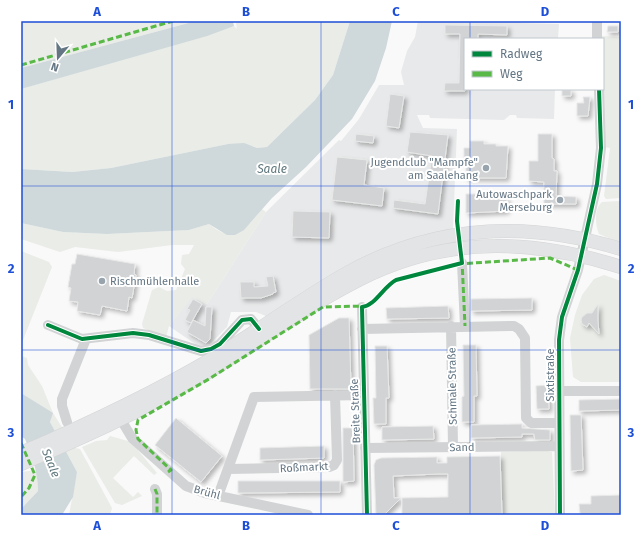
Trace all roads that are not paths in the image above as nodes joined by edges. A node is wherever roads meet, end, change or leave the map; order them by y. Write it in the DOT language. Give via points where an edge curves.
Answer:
graph roads {
  1 [pos="598,21"];
  2 [pos="597,38"];
  3 [pos="599,90"];
  4 [pos="585,239"];
  5 [pos="621,249"];
  6 [pos="581,255"];
  7 [pos="462,263"];
  8 [pos="621,267"];
  9 [pos="362,307"];
  10 [pos="48,325"];
  11 [pos="451,326"];
  12 [pos="465,326"];
  13 [pos="259,329"];
  14 [pos="362,329"];
  15 [pos="86,339"];
  16 [pos="559,390"];
  17 [pos="621,391"];
  18 [pos="364,395"];
  19 [pos="335,396"];
  20 [pos="118,415"];
  21 [pos="67,422"];
  22 [pos="558,423"];
  23 [pos="85,430"];
  24 [pos="559,446"];
  25 [pos="453,447"];
  26 [pos="365,448"];
  27 [pos="21,454"];
  28 [pos="21,464"];
  29 [pos="228,469"];
  30 [pos="155,488"];
  31 [pos="218,496"];
  32 [pos="282,512"];
  33 [pos="157,515"];
  34 [pos="308,515"];
  35 [pos="367,515"];
  36 [pos="560,515"];
  1 -- 2 [label="street"];
  3 -- 4 [label="street, Sixtistraße" via="601,148 597,184"];
  4 -- 5 [label="main road"];
  4 -- 6 [label="street, Sixtistraße"];
  4 -- 13 [label="main road" via="538,231 475,232 443,236 392,251 359,267"];
  6 -- 8 [label="main road"];
  6 -- 16 [label="street, Sixtistraße" via="562,317 559,340"];
  6 -- 20 [label="main road" via="536,247 478,246 416,257 389,266 349,285 193,381"];
  7 -- 12 [label="street"];
  9 -- 14 [label="street, Breite Straße"];
  10 -- 15 [label="street"];
  11 -- 12 [label="street"];
  11 -- 14 [label="street"];
  11 -- 25 [label="street, Schmale Straße"];
  12 -- 22 [label="street" via="508,325 519,329 525,338 526,418 531,422"];
  13 -- 15 [label="street" via="251,319 245,318 239,321 220,344 201,351 149,335 133,333"];
  13 -- 20 [label="main road"];
  14 -- 18 [label="street, Breite Straße"];
  15 -- 21 [label="street" via="62,399"];
  16 -- 17 [label="street, Sixtistraße"];
  16 -- 22 [label="street, Sixtistraße"];
  18 -- 19 [label="street"];
  18 -- 26 [label="street, Breite Straße"];
  19 -- 29 [label="street" via="254,397"];
  19 -- 29 [label="street, Roßmarkt" via="337,460 334,465"];
  20 -- 23 [label="main road"];
  20 -- 31 [label="street, Brühl" via="132,438 177,480 196,491"];
  22 -- 24 [label="street, Sixtistraße"];
  23 -- 27 [label="main road"];
  23 -- 28 [label="main road"];
  24 -- 25 [label="street, Sand"];
  24 -- 36 [label="street, Sixtistraße"];
  25 -- 26 [label="street, Sand"];
  26 -- 35 [label="street, Breite Straße"];
  29 -- 31 [label="street"];
  30 -- 33 [label="street"];
  31 -- 32 [label="street, Brühl"];
  32 -- 34 [label="street, Brühl"];
}
